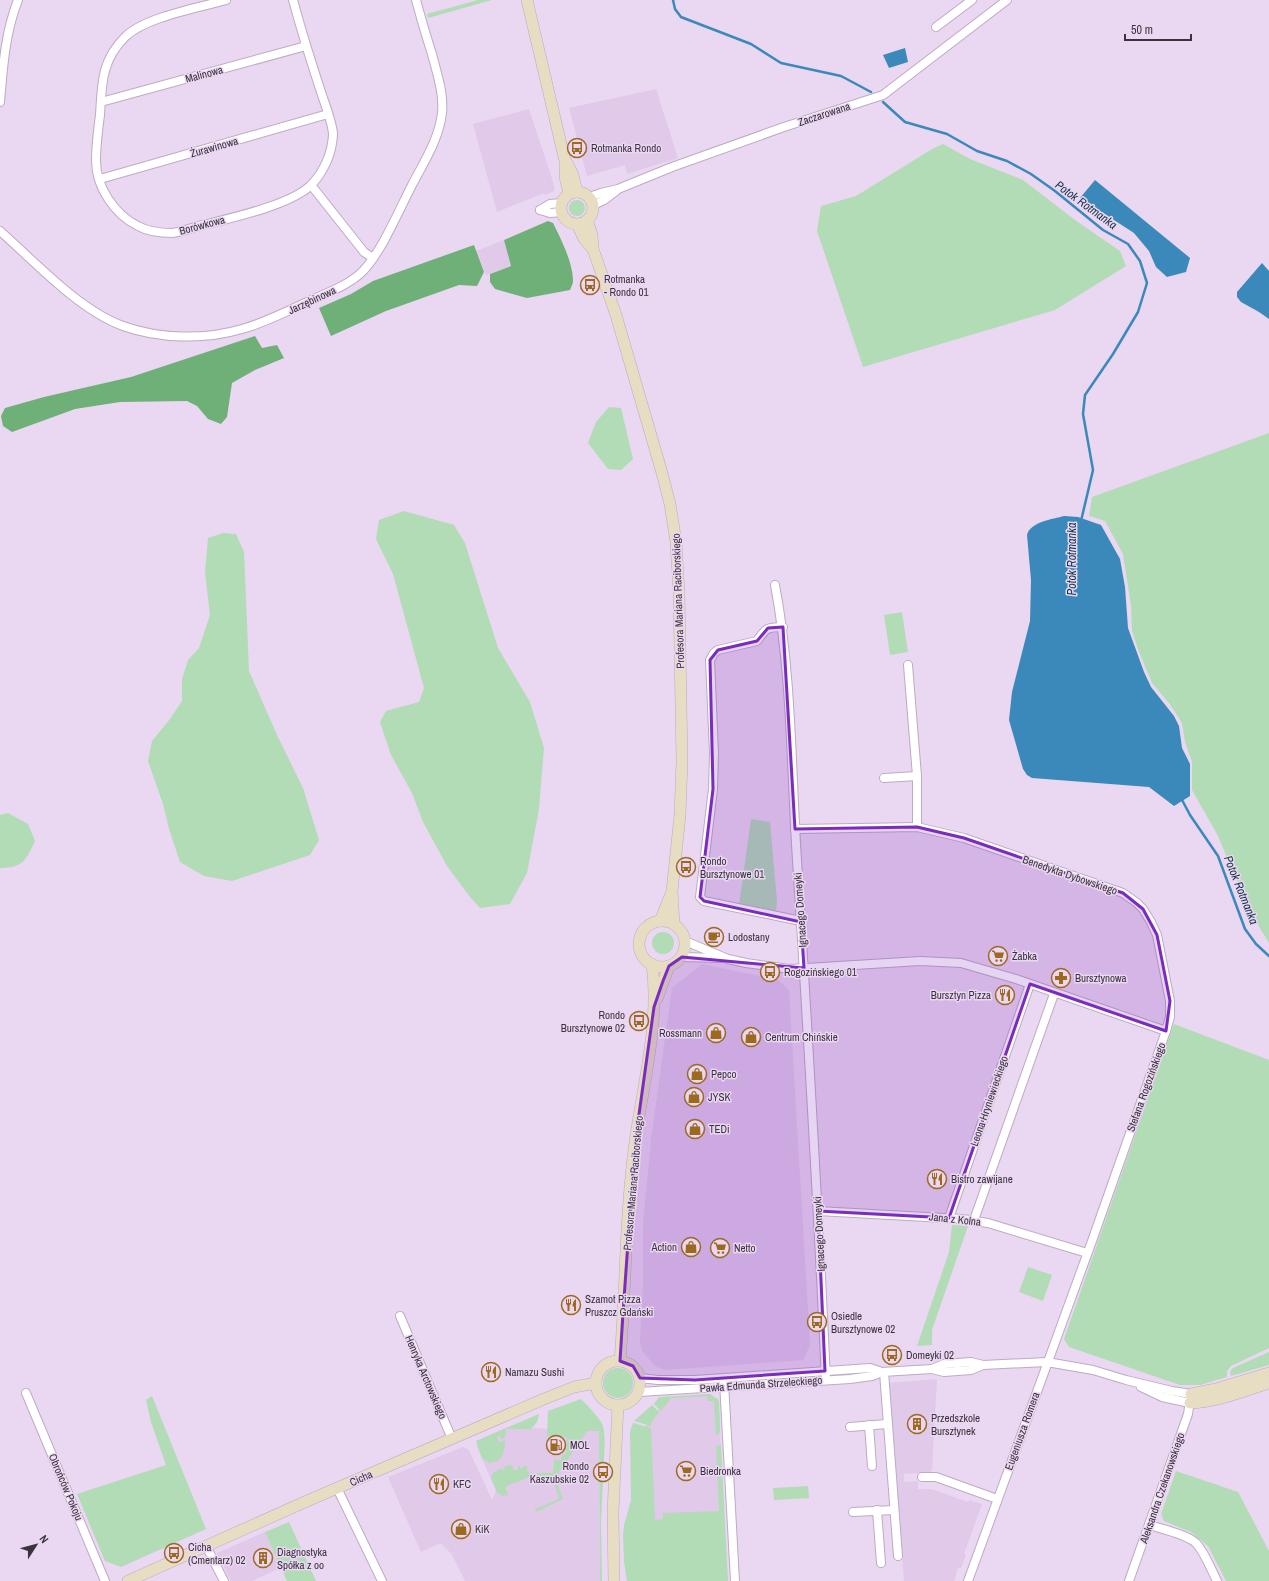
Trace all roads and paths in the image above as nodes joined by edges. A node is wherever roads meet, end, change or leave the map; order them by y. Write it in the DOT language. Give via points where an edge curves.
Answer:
graph roads {
  1 [pos="18,0"];
  2 [pos="226,0"];
  3 [pos="293,0"];
  4 [pos="416,0"];
  5 [pos="527,0"];
  6 [pos="972,0"];
  7 [pos="1007,0"];
  8 [pos="936,27"];
  9 [pos="306,46"];
  10 [pos="0,102"];
  11 [pos="101,102"];
  12 [pos="328,114"];
  13 [pos="100,179"];
  14 [pos="311,185"];
  15 [pos="567,200"];
  16 [pos="590,202"];
  17 [pos="582,222"];
  18 [pos="0,231"];
  19 [pos="373,258"];
  20 [pos="775,585"];
  21 [pos="783,627"];
  22 [pos="908,665"];
  23 [pos="917,776"];
  24 [pos="884,778"];
  25 [pos="917,827"];
  26 [pos="795,829"];
  27 [pos="672,892"];
  28 [pos="660,921"];
  29 [pos="801,921"];
  30 [pos="674,924"];
  31 [pos="685,940"];
  32 [pos="682,957"];
  33 [pos="728,959"];
  34 [pos="652,964"];
  35 [pos="669,966"];
  36 [pos="804,968"];
  37 [pos="1030,984"];
  38 [pos="1054,994"];
  39 [pos="654,1007"];
  40 [pos="1166,1031"];
  41 [pos="818,1211"];
  42 [pos="949,1218"];
  43 [pos="974,1220"];
  44 [pos="1087,1254"];
  45 [pos="400,1316"];
  46 [pos="620,1361"];
  47 [pos="1047,1362"];
  48 [pos="825,1371"];
  49 [pos="883,1372"];
  50 [pos="1269,1373"];
  51 [pos="724,1377"];
  52 [pos="640,1378"];
  53 [pos="826,1380"];
  54 [pos="596,1383"];
  55 [pos="1269,1383"];
  56 [pos="724,1387"];
  57 [pos="639,1392"];
  58 [pos="26,1393"];
  59 [pos="1191,1398"];
  60 [pos="618,1405"];
  61 [pos="888,1424"];
  62 [pos="869,1426"];
  63 [pos="850,1427"];
  64 [pos="452,1438"];
  65 [pos="872,1466"];
  66 [pos="922,1477"];
  67 [pos="337,1488"];
  68 [pos="997,1499"];
  69 [pos="877,1510"];
  70 [pos="894,1510"];
  71 [pos="854,1512"];
  72 [pos="1149,1524"];
  73 [pos="206,1546"];
  74 [pos="898,1556"];
  75 [pos="881,1563"];
  76 [pos="105,1581"];
  77 [pos="128,1581"];
  78 [pos="224,1581"];
  79 [pos="382,1581"];
  80 [pos="614,1581"];
  81 [pos="735,1581"];
  82 [pos="968,1581"];
  83 [pos="1129,1581"];
  84 [pos="1217,1581"];
  1 -- 10 [label="street" via="4,50"];
  2 -- 11 [label="street, Borówkowa" via="151,21 126,36 108,58 102,80"];
  3 -- 9 [label="street, Borówkowa"];
  4 -- 19 [label="street, Jarzębinowa" via="440,82 442,113 432,146"];
  5 -- 15 [label="main road" via="564,156 573,175"];
  6 -- 8 [label="street"];
  7 -- 16 [label="street, Zaczarowana" via="883,95 672,167 618,189 604,200"];
  9 -- 11 [label="street, Malinowa"];
  9 -- 12 [label="street, Borówkowa"];
  11 -- 13 [label="street, Borówkowa" via="96,162"];
  12 -- 13 [label="street, Żurawinowa"];
  12 -- 14 [label="street, Borówkowa" via="333,133 327,162"];
  13 -- 14 [label="street, Borówkowa" via="105,193 124,218 153,231 173,233 278,203"];
  14 -- 19 [label="street" via="364,252"];
  15 -- 16 [label="main road" via="585,195"];
  15 -- 17 [label="main road" via="568,221"];
  16 -- 17 [label="main road" via="592,211"];
  17 -- 27 [label="main road, Profesora Mariana Raciborskiego" via="584,238 593,249 616,315 662,473 676,542 682,761 680,815"];
  18 -- 19 [label="street, Jarzębinowa" via="75,299 93,310 123,326 141,331 191,337 241,330 267,320 339,288 354,278"];
  20 -- 21 [label="street, Ignacego Domeyki"];
  21 -- 26 [label="street, Ignacego Domeyki"];
  21 -- 29 [label="street" via="768,628 757,641 718,650 711,656 713,789 700,897 704,901"];
  22 -- 23 [label="street"];
  23 -- 24 [label="street"];
  23 -- 25 [label="street"];
  25 -- 26 [label="street, Benedykta Dybowskiego"];
  25 -- 40 [label="street, Benedykta Dybowskiego" via="964,838 1104,886 1137,903 1148,915 1158,943 1170,1001 1170,1017"];
  26 -- 29 [label="street, Ignacego Domeyki"];
  27 -- 28 [label="main road, Profesora Mariana Raciborskiego"];
  27 -- 30 [label="main road, Profesora Mariana Raciborskiego"];
  28 -- 30 [label="main road"];
  28 -- 34 [label="main road" via="647,926 640,938 643,956"];
  29 -- 36 [label="street, Ignacego Domeyki"];
  30 -- 31 [label="main road"];
  31 -- 32 [label="main road"];
  31 -- 33 [label="street, Stefana Rogozińskiego"];
  32 -- 33 [label="street, Stefana Rogozińskiego"];
  32 -- 35 [label="main road"];
  33 -- 36 [label="street, Stefana Rogozińskiego" via="771,967"];
  34 -- 35 [label="main road"];
  34 -- 39 [label="main road, Profesora Mariana Raciborskiego"];
  35 -- 39 [label="main road, Profesora Mariana Raciborskiego"];
  36 -- 37 [label="street, Stefana Rogozińskiego" via="920,961 952,962"];
  36 -- 41 [label="street, Ignacego Domeyki"];
  37 -- 38 [label="street, Stefana Rogozińskiego"];
  37 -- 42 [label="street, Leona Hryniewieckiego"];
  38 -- 40 [label="street, Stefana Rogozińskiego"];
  38 -- 43 [label="street"];
  39 -- 46 [label="main road, Profesora Mariana Raciborskiego" via="635,1143"];
  40 -- 44 [label="street, Stefana Rogozińskiego"];
  41 -- 42 [label="street, Jana z Kolna"];
  41 -- 48 [label="street, Ignacego Domeyki"];
  42 -- 43 [label="street, Jana z Kolna"];
  43 -- 44 [label="street, Jana z Kolna"];
  44 -- 47 [label="street, Stefana Rogozińskiego"];
  45 -- 64 [label="street, Henryka Arctowskiego"];
  46 -- 52 [label="main road" via="633,1366"];
  46 -- 54 [label="main road" via="606,1364 597,1376"];
  47 -- 49 [label="street, Pawła Edmunda Strzeleckiego" via="983,1365 971,1362 944,1364 932,1369"];
  47 -- 59 [label="street, Pawła Edmunda Strzeleckiego" via="1093,1370"];
  47 -- 68 [label="street, Eugeniusza Romera"];
  48 -- 49 [label="street, Pawła Edmunda Strzeleckiego" via="870,1368"];
  48 -- 51 [label="street, Pawła Edmunda Strzeleckiego"];
  48 -- 53 [label="street, Ignacego Domeyki"];
  49 -- 53 [label="street, Pawła Edmunda Strzeleckiego" via="872,1376"];
  49 -- 61 [label="street"];
  50 -- 59 [label="main road, Pawła Edmunda Strzeleckiego"];
  51 -- 52 [label="street, Pawła Edmunda Strzeleckiego" via="695,1380"];
  51 -- 56 [label="street"];
  52 -- 57 [label="main road"];
  53 -- 56 [label="street, Pawła Edmunda Strzeleckiego"];
  54 -- 60 [label="main road" via="597,1390 605,1401"];
  54 -- 64 [label="main road, Cicha" via="565,1391"];
  55 -- 59 [label="main road, Pawła Edmunda Strzeleckiego" via="1202,1402"];
  56 -- 57 [label="street, Pawła Edmunda Strzeleckiego"];
  56 -- 81 [label="street"];
  57 -- 60 [label="main road" via="630,1402"];
  58 -- 76 [label="street, Obrońców Pokoju"];
  59 -- 72 [label="street, Aleksandra Czekanowskiego" via="1188,1414"];
  60 -- 80 [label="main road" via="612,1512"];
  61 -- 62 [label="street"];
  61 -- 70 [label="street"];
  62 -- 63 [label="street"];
  62 -- 65 [label="street"];
  64 -- 67 [label="main road, Cicha"];
  66 -- 68 [label="street" via="936,1477"];
  67 -- 73 [label="main road, Cicha"];
  67 -- 79 [label="street"];
  68 -- 82 [label="street, Eugeniusza Romera"];
  69 -- 70 [label="street"];
  69 -- 71 [label="street"];
  69 -- 75 [label="street"];
  70 -- 74 [label="street"];
  72 -- 83 [label="street, Aleksandra Czekanowskiego"];
  72 -- 84 [label="street" via="1196,1543"];
  73 -- 77 [label="main road, Cicha"];
  73 -- 78 [label="street"];
}
